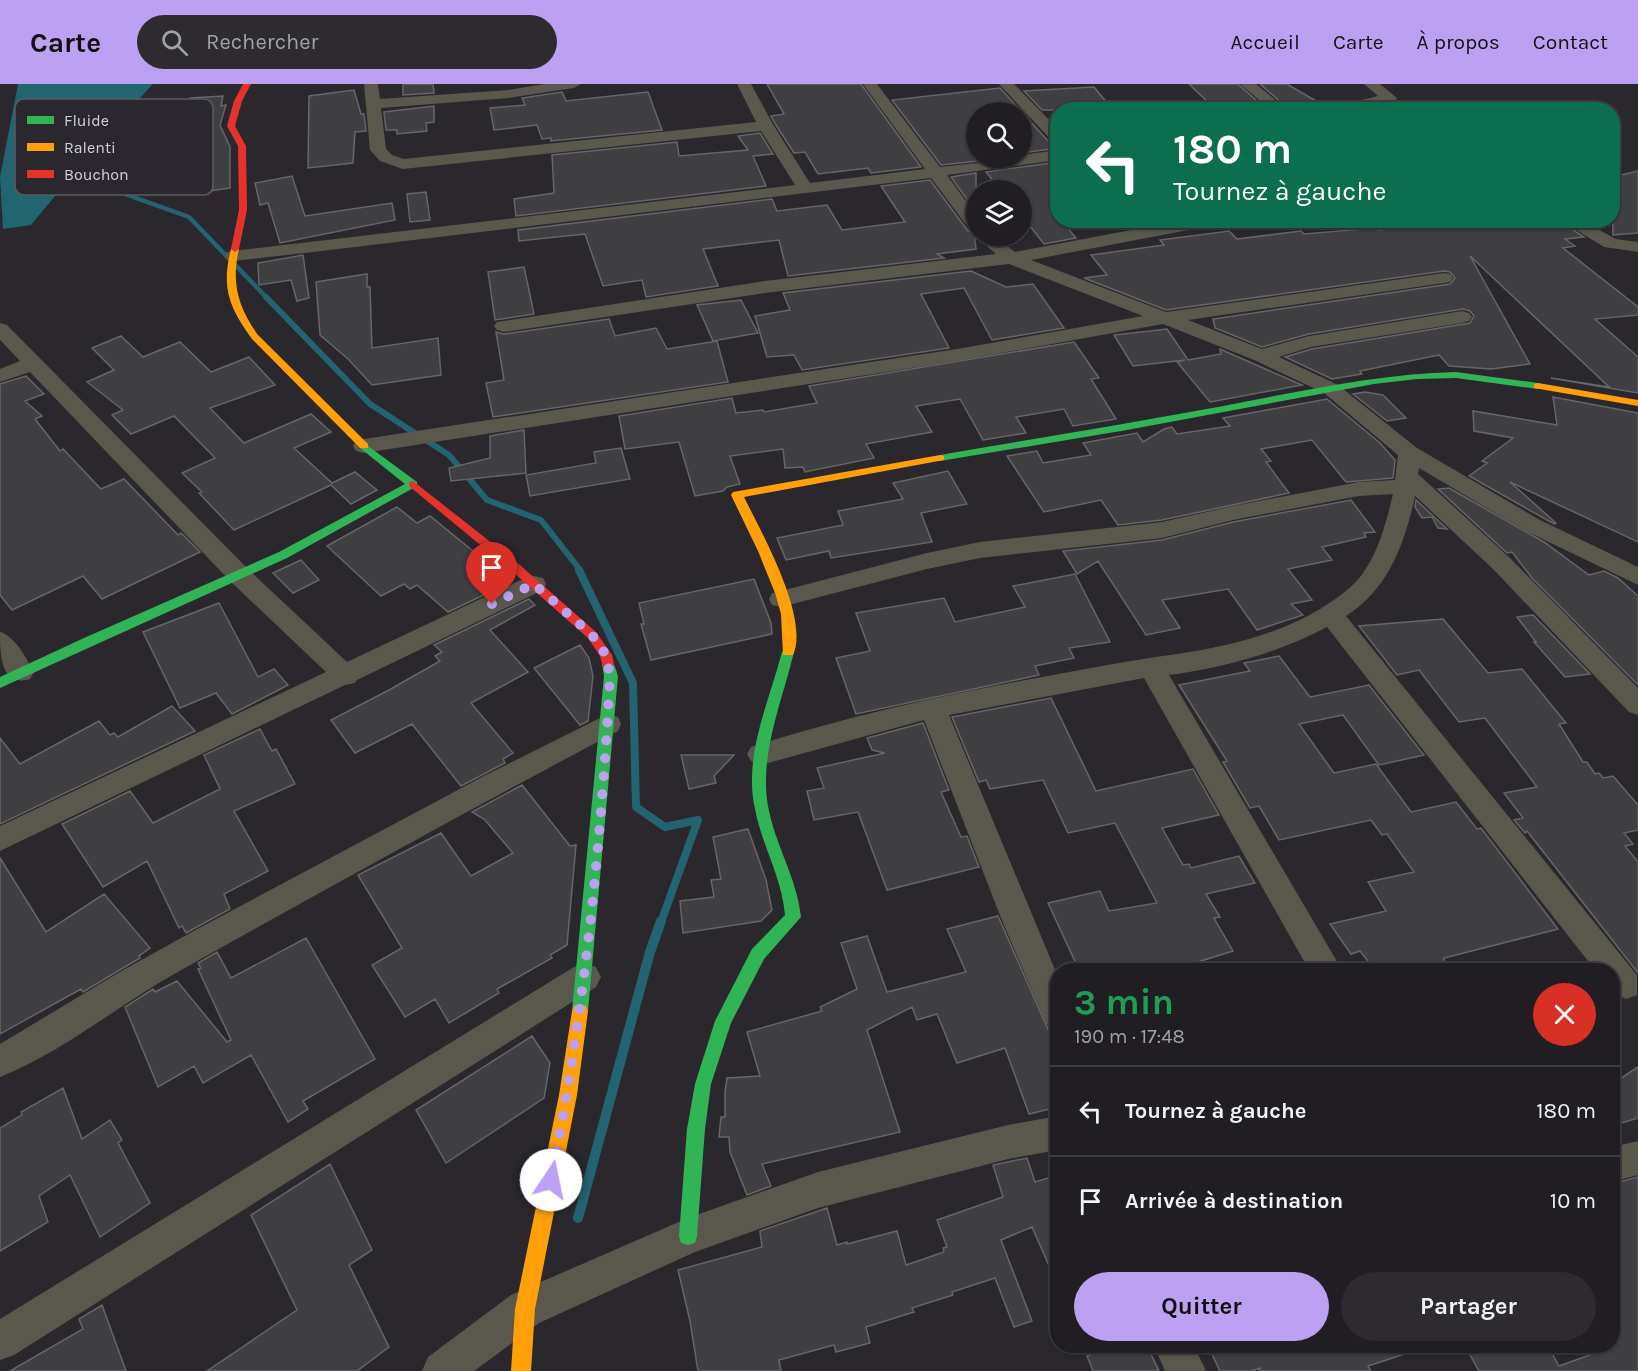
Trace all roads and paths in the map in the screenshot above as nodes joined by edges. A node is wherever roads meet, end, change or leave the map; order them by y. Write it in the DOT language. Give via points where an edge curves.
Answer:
graph roads {
  1 [pos="247,84"];
  2 [pos="371,84"];
  3 [pos="574,84"];
  4 [pos="744,84"];
  5 [pos="870,84"];
  6 [pos="1006,84"];
  7 [pos="1247,84"];
  8 [pos="1371,84"];
  9 [pos="1271,102"];
  10 [pos="1388,102"];
  11 [pos="374,104"];
  12 [pos="766,126"];
  13 [pos="1050,130"];
  14 [pos="1050,156"];
  15 [pos="938,173"];
  16 [pos="805,188"];
  17 [pos="966,212"];
  18 [pos="1172,228"];
  19 [pos="1582,228"];
  20 [pos="996,246"];
  21 [pos="1638,247"];
  22 [pos="233,256"];
  23 [pos="1011,258"];
  24 [pos="1443,278"];
  25 [pos="1462,317"];
  26 [pos="1165,318"];
  27 [pos="504,327"];
  28 [pos="0,328"];
  29 [pos="1261,356"];
  30 [pos="32,364"];
  31 [pos="0,376"];
  32 [pos="1331,389"];
  33 [pos="1638,403"];
  34 [pos="364,446"];
  35 [pos="1407,472"];
  36 [pos="413,484"];
  37 [pos="240,576"];
  38 [pos="1638,577"];
  39 [pos="534,584"];
  40 [pos="781,599"];
  41 [pos="1330,614"];
  42 [pos="0,641"];
  43 [pos="1151,667"];
  44 [pos="345,676"];
  45 [pos="11,677"];
  46 [pos="1638,705"];
  47 [pos="933,708"];
  48 [pos="608,724"];
  49 [pos="762,754"];
  50 [pos="0,839"];
  51 [pos="1322,963"];
  52 [pos="1608,963"];
  53 [pos="585,977"];
  54 [pos="1050,996"];
  55 [pos="0,1061"];
  56 [pos="1050,1134"];
  57 [pos="1638,1158"];
  58 [pos="1620,1163"];
  59 [pos="688,1236"];
  60 [pos="525,1309"];
  61 [pos="0,1341"];
  62 [pos="1176,1353"];
  63 [pos="442,1371"];
  64 [pos="521,1371"];
  65 [pos="1185,1371"];
  1 -- 22 [label="street" via="231,126 242,149 243,210"];
  2 -- 11 [label="street"];
  3 -- 11 [label="street" via="508,94"];
  4 -- 12 [label="street"];
  5 -- 15 [label="street"];
  6 -- 13 [label="street"];
  7 -- 9 [label="street"];
  8 -- 10 [label="street" via="1394,101"];
  11 -- 12 [label="street" via="378,150 386,158 403,164"];
  12 -- 16 [label="street"];
  14 -- 15 [label="street"];
  15 -- 16 [label="street"];
  15 -- 17 [label="street"];
  16 -- 22 [label="street"];
  18 -- 23 [label="street"];
  19 -- 21 [label="street" via="1609,244"];
  20 -- 23 [label="street"];
  22 -- 34 [label="street" via="229,270 231,295 240,317 255,337"];
  23 -- 26 [label="street"];
  23 -- 27 [label="street" via="765,287"];
  24 -- 26 [label="street"];
  25 -- 29 [label="street" via="1309,342"];
  26 -- 29 [label="street"];
  26 -- 34 [label="street" via="945,357"];
  28 -- 30 [label="street"];
  29 -- 32 [label="street"];
  30 -- 31 [label="street"];
  30 -- 37 [label="street"];
  32 -- 33 [label="street" via="1456,375"];
  32 -- 35 [label="street"];
  32 -- 40 [label="street" via="738,495"];
  34 -- 36 [label="street"];
  35 -- 38 [label="street" via="1532,525"];
  35 -- 40 [label="street" via="1359,489 1162,530 980,550"];
  35 -- 41 [label="street" via="1390,540 1376,574 1358,595"];
  35 -- 46 [label="street"];
  36 -- 37 [label="street"];
  36 -- 39 [label="street"];
  37 -- 44 [label="street"];
  37 -- 45 [label="street"];
  39 -- 44 [label="street"];
  39 -- 48 [label="street" via="592,635 606,655 610,676"];
  40 -- 49 [label="street" via="791,638"];
  41 -- 43 [label="street" via="1289,635 1246,650 1203,661"];
  41 -- 52 [label="street"];
  42 -- 45 [label="street"];
  43 -- 47 [label="street"];
  43 -- 51 [label="street"];
  44 -- 50 [label="street"];
  47 -- 49 [label="street"];
  47 -- 54 [label="street"];
  48 -- 53 [label="street"];
  48 -- 55 [label="street" via="449,806 126,985 66,1026"];
  49 -- 59 [label="street" via="759,791 766,829 788,875 793,917 758,954 723,1021 703,1084"];
  53 -- 60 [label="street" via="568,1095"];
  53 -- 61 [label="street"];
  56 -- 59 [label="street" via="818,1190"];
  57 -- 58 [label="street"];
  59 -- 60 [label="street"];
  60 -- 63 [label="street"];
  60 -- 64 [label="street"];
  62 -- 65 [label="street"];
}
